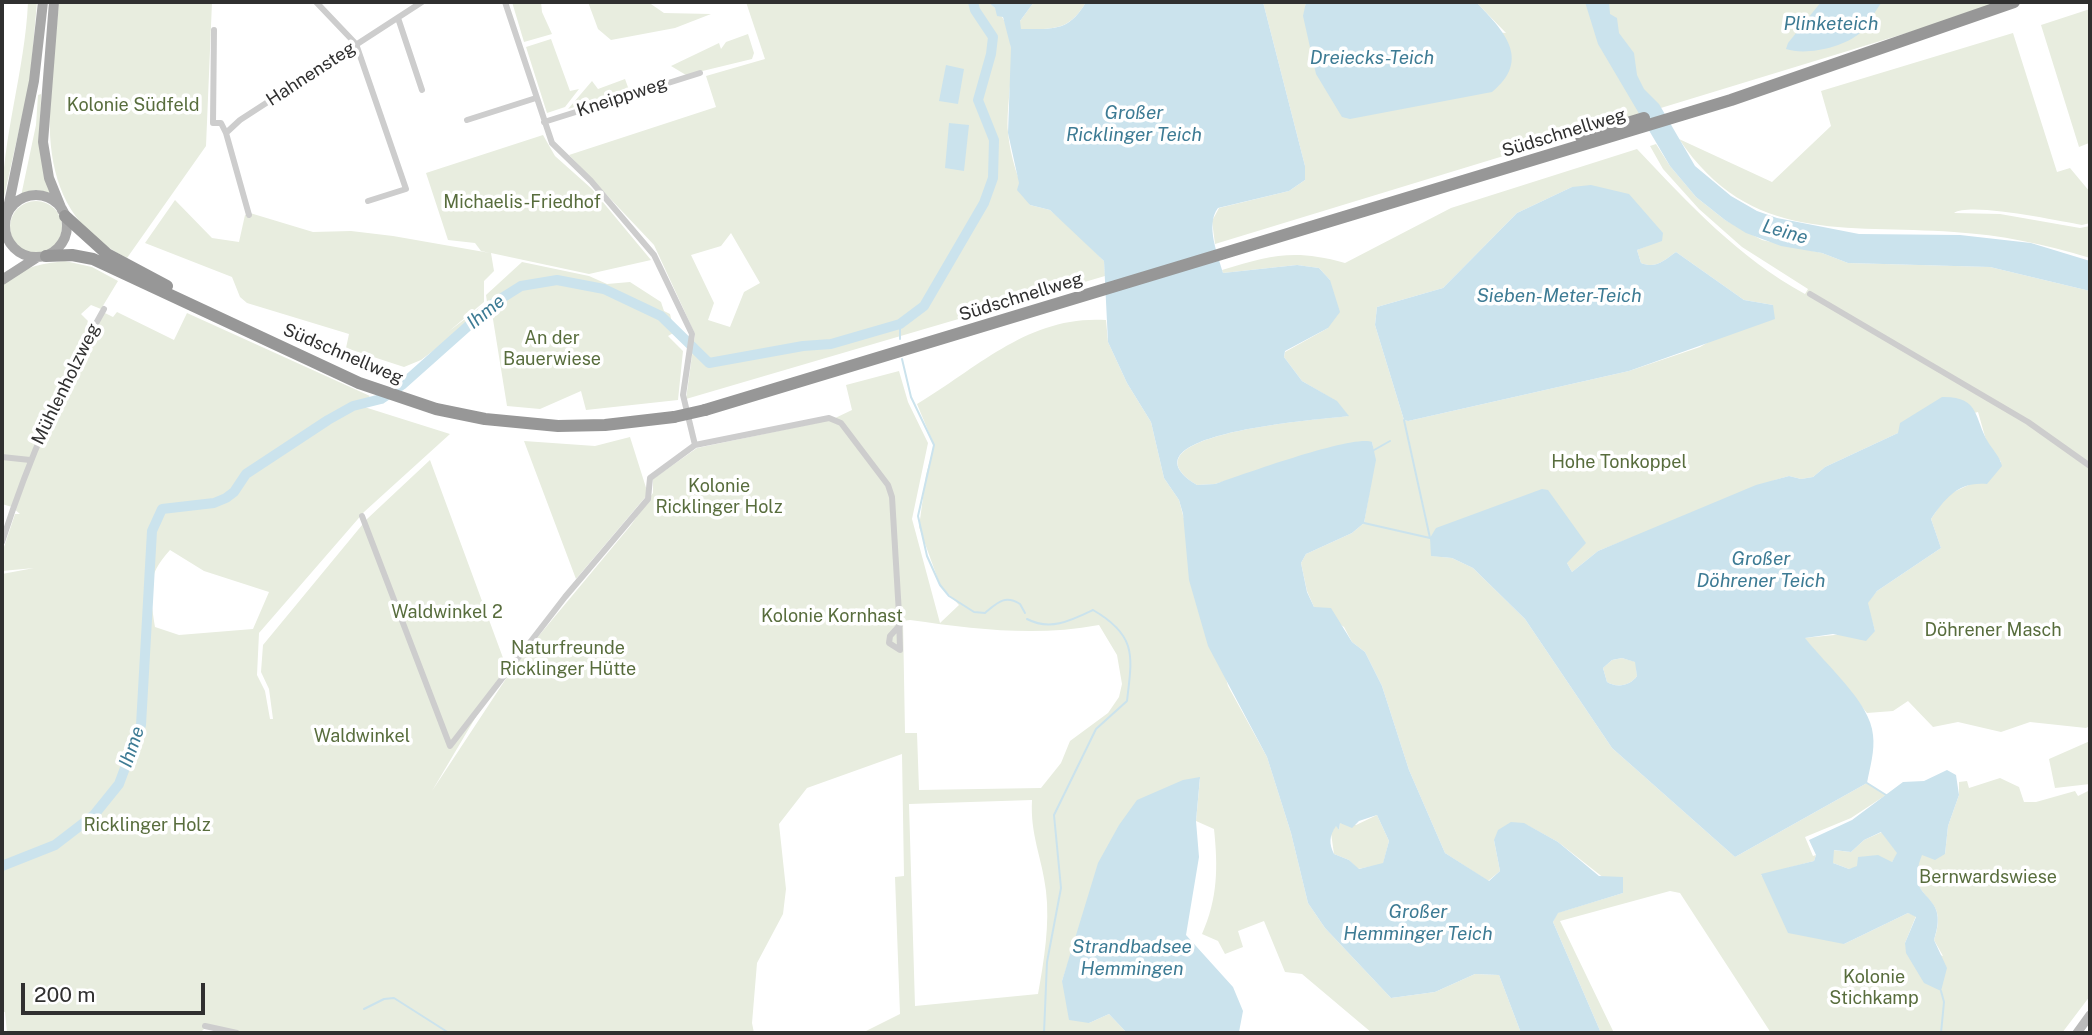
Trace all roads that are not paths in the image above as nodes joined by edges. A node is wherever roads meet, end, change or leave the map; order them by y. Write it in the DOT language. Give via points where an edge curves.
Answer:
graph roads {
  1 [pos="43,2"];
  2 [pos="54,2"];
  3 [pos="316,2"];
  4 [pos="422,2"];
  5 [pos="505,2"];
  6 [pos="2005,3"];
  7 [pos="398,18"];
  8 [pos="214,30"];
  9 [pos="356,44"];
  10 [pos="700,73"];
  11 [pos="422,90"];
  12 [pos="536,98"];
  13 [pos="467,120"];
  14 [pos="544,122"];
  15 [pos="226,133"];
  16 [pos="368,201"];
  17 [pos="64,213"];
  18 [pos="249,215"];
  19 [pos="5,222"];
  20 [pos="42,256"];
  21 [pos="116,265"];
  22 [pos="2,280"];
  23 [pos="1810,294"];
  24 [pos="104,309"];
  25 [pos="695,445"];
  26 [pos="2,457"];
  27 [pos="30,460"];
  28 [pos="2090,466"];
  29 [pos="362,516"];
  30 [pos="2,542"];
  31 [pos="900,625"];
  32 [pos="2090,1015"];
  33 [pos="205,1026"];
  34 [pos="237,1033"];
  35 [pos="2077,1033"];
  1 -- 19 [label="main road" via="34,81"];
  2 -- 17 [label="main road" via="43,142 49,178"];
  3 -- 9 [label="street"];
  4 -- 7 [label="street, Hahnensteg"];
  5 -- 12 [label="street"];
  6 -- 21 [label="highway, Südschnellweg" via="1880,50 674,413 535,418 396,394"];
  7 -- 9 [label="street, Hahnensteg"];
  7 -- 11 [label="street"];
  8 -- 15 [label="street" via="213,122 220,123"];
  9 -- 15 [label="street, Hahnensteg"];
  9 -- 16 [label="street" via="406,189"];
  10 -- 14 [label="street, Kneippweg"];
  12 -- 13 [label="street"];
  12 -- 14 [label="street"];
  14 -- 25 [label="street" via="559,152 592,181 654,255 690,328 693,342 683,395"];
  15 -- 18 [label="street"];
  17 -- 19 [label="main road" via="50,199 33,196 18,201"];
  17 -- 20 [label="main road" via="64,240"];
  17 -- 21 [label="highway, Südschnellweg"];
  19 -- 20 [label="main road" via="13,248"];
  20 -- 21 [label="highway, Südschnellweg" via="81,256"];
  20 -- 22 [label="main road"];
  23 -- 28 [label="street" via="2028,422"];
  24 -- 27 [label="street, Mühlenholzweg"];
  25 -- 29 [label="street" via="650,478 650,496 450,746"];
  25 -- 31 [label="street" via="829,418 841,423 881,472 892,497"];
  26 -- 27 [label="street, Mühlenholzweg"];
  27 -- 30 [label="street, Mühlenholzweg"];
  32 -- 35 [label="street"];
  33 -- 34 [label="street"];
}
